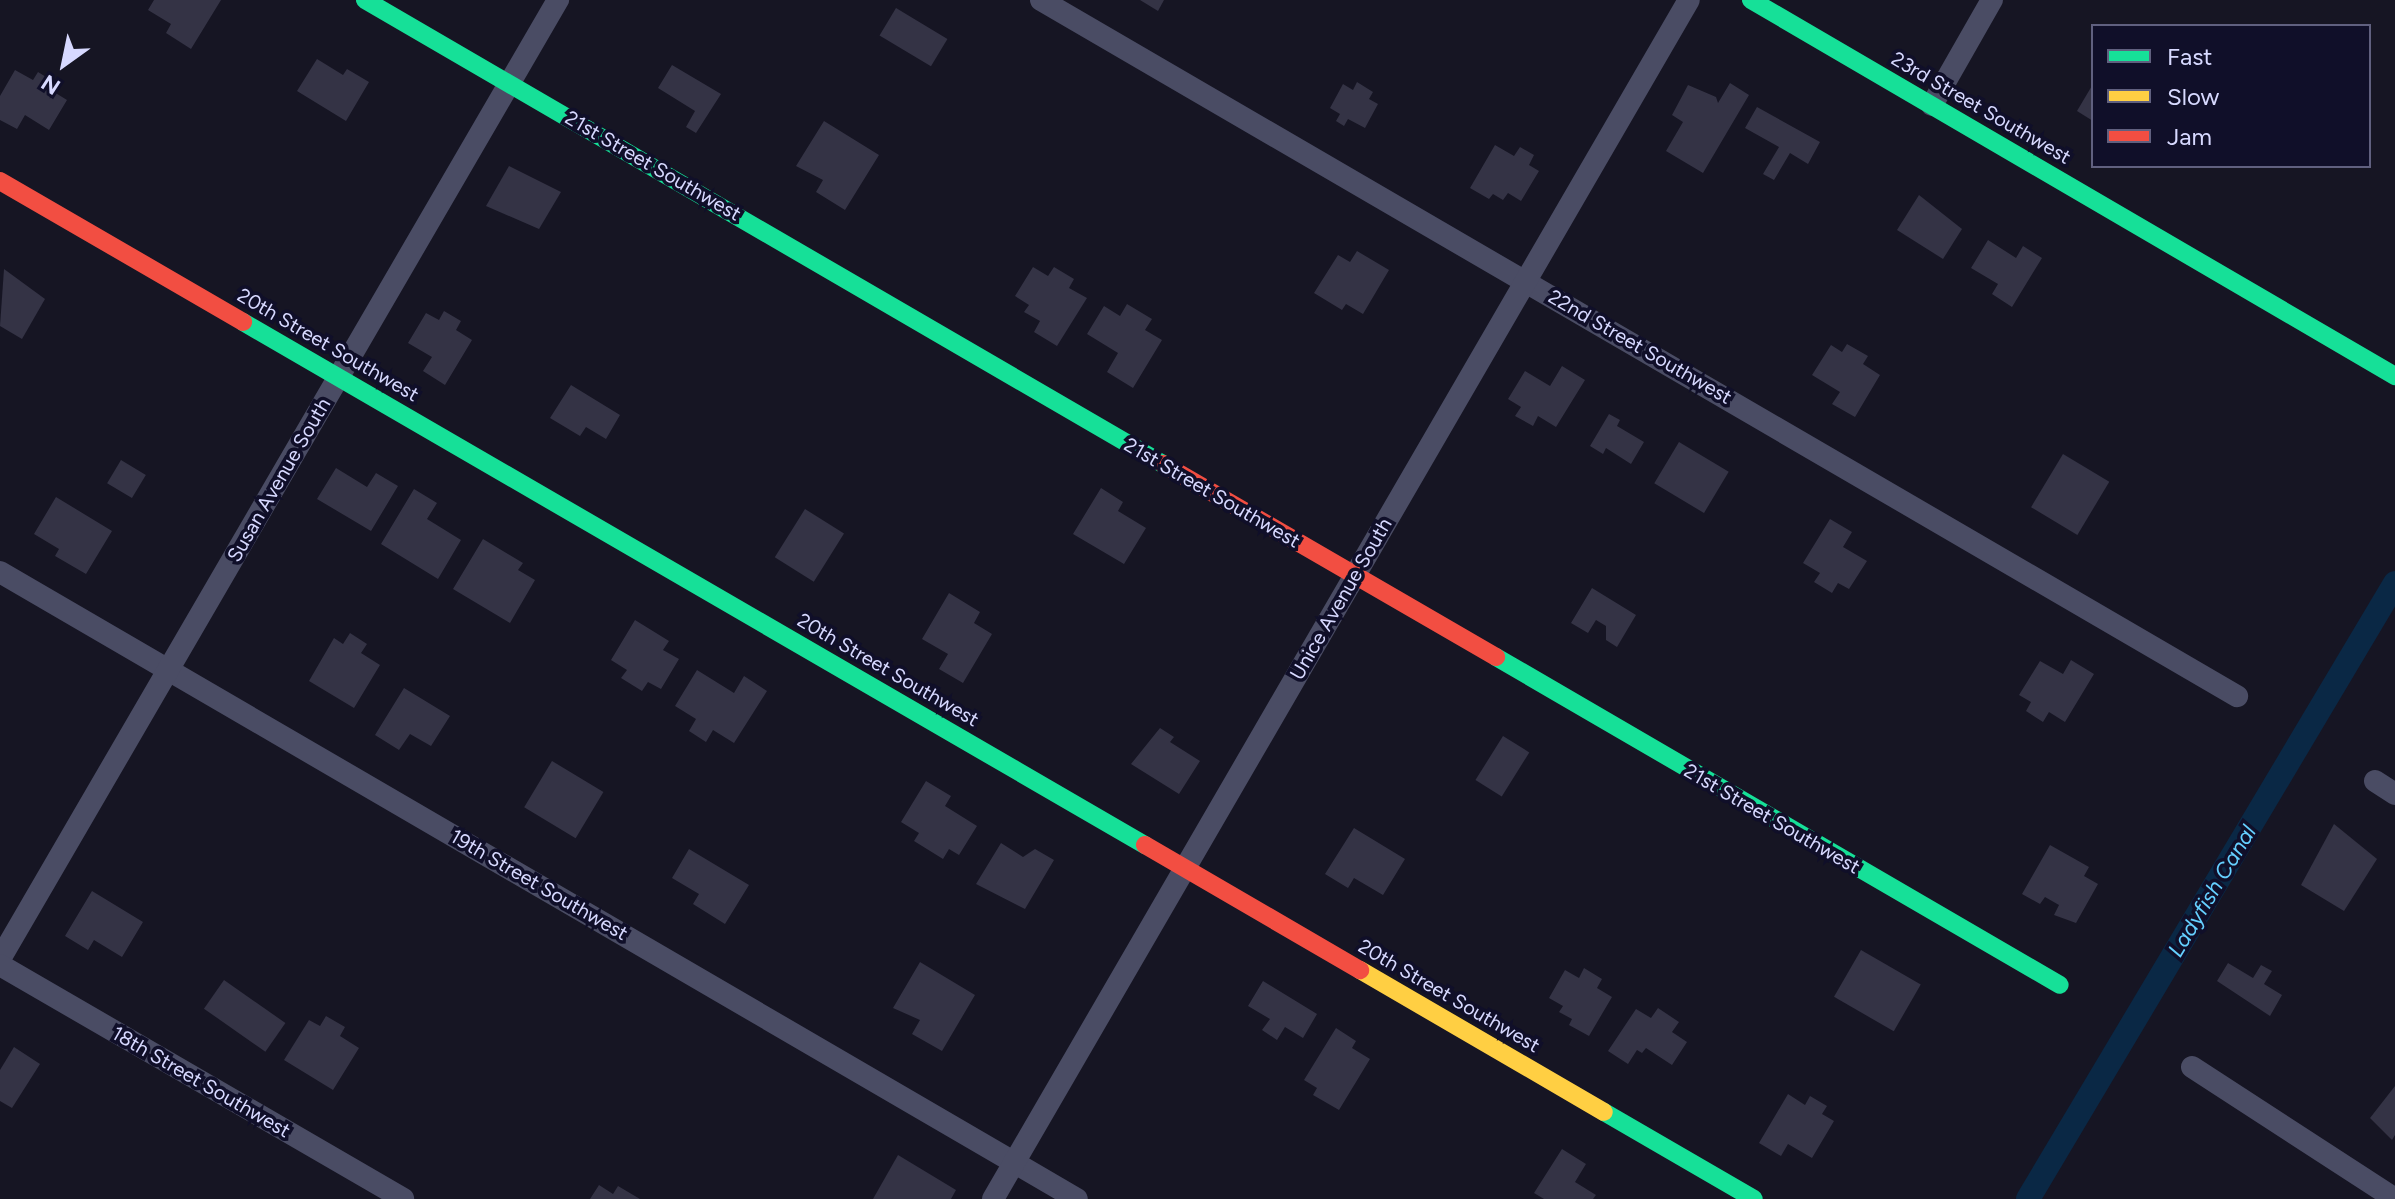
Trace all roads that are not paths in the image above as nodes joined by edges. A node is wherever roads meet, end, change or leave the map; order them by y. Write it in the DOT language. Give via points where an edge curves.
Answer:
graph roads {
  1 [pos="365,0"];
  2 [pos="558,0"];
  3 [pos="1041,0"];
  4 [pos="1689,0"];
  5 [pos="1751,0"];
  6 [pos="1992,0"];
  7 [pos="510,83"];
  8 [pos="1932,105"];
  9 [pos="0,181"];
  10 [pos="1525,281"];
  11 [pos="339,376"];
  12 [pos="2395,376"];
  13 [pos="0,572"];
  14 [pos="1354,576"];
  15 [pos="169,670"];
  16 [pos="2237,696"];
  17 [pos="2375,781"];
  18 [pos="2395,794"];
  19 [pos="1185,868"];
  20 [pos="0,959"];
  21 [pos="0,965"];
  22 [pos="2060,985"];
  23 [pos="2192,1067"];
  24 [pos="1015,1161"];
  25 [pos="403,1199"];
  26 [pos="993,1199"];
  27 [pos="1077,1199"];
  28 [pos="1754,1199"];
  29 [pos="2395,1199"];
  1 -- 7 [label="street, 21st Street Southwest"];
  2 -- 7 [label="street, Susan Avenue South"];
  3 -- 10 [label="street, 22nd Street Southwest"];
  4 -- 10 [label="street, Unice Avenue South"];
  5 -- 8 [label="street, 23rd Street Southwest"];
  6 -- 8 [label="street"];
  7 -- 11 [label="street, Susan Avenue South"];
  7 -- 14 [label="street, 21st Street Southwest"];
  8 -- 12 [label="street, 23rd Street Southwest"];
  9 -- 11 [label="street, 20th Street Southwest"];
  10 -- 14 [label="street, Unice Avenue South"];
  10 -- 16 [label="street, 22nd Street Southwest"];
  11 -- 15 [label="street, Susan Avenue South"];
  11 -- 19 [label="street, 20th Street Southwest"];
  13 -- 15 [label="street, 19th Street Southwest"];
  14 -- 19 [label="street, Unice Avenue South"];
  14 -- 22 [label="street, 21st Street Southwest"];
  15 -- 20 [label="street, Susan Avenue South"];
  15 -- 24 [label="street, 19th Street Southwest"];
  17 -- 18 [label="street"];
  19 -- 24 [label="street, Unice Avenue South"];
  19 -- 28 [label="street, 20th Street Southwest"];
  21 -- 25 [label="street, 18th Street Southwest"];
  23 -- 29 [label="street"];
  24 -- 26 [label="street, Unice Avenue South"];
  24 -- 27 [label="street, 19th Street Southwest"];
}
